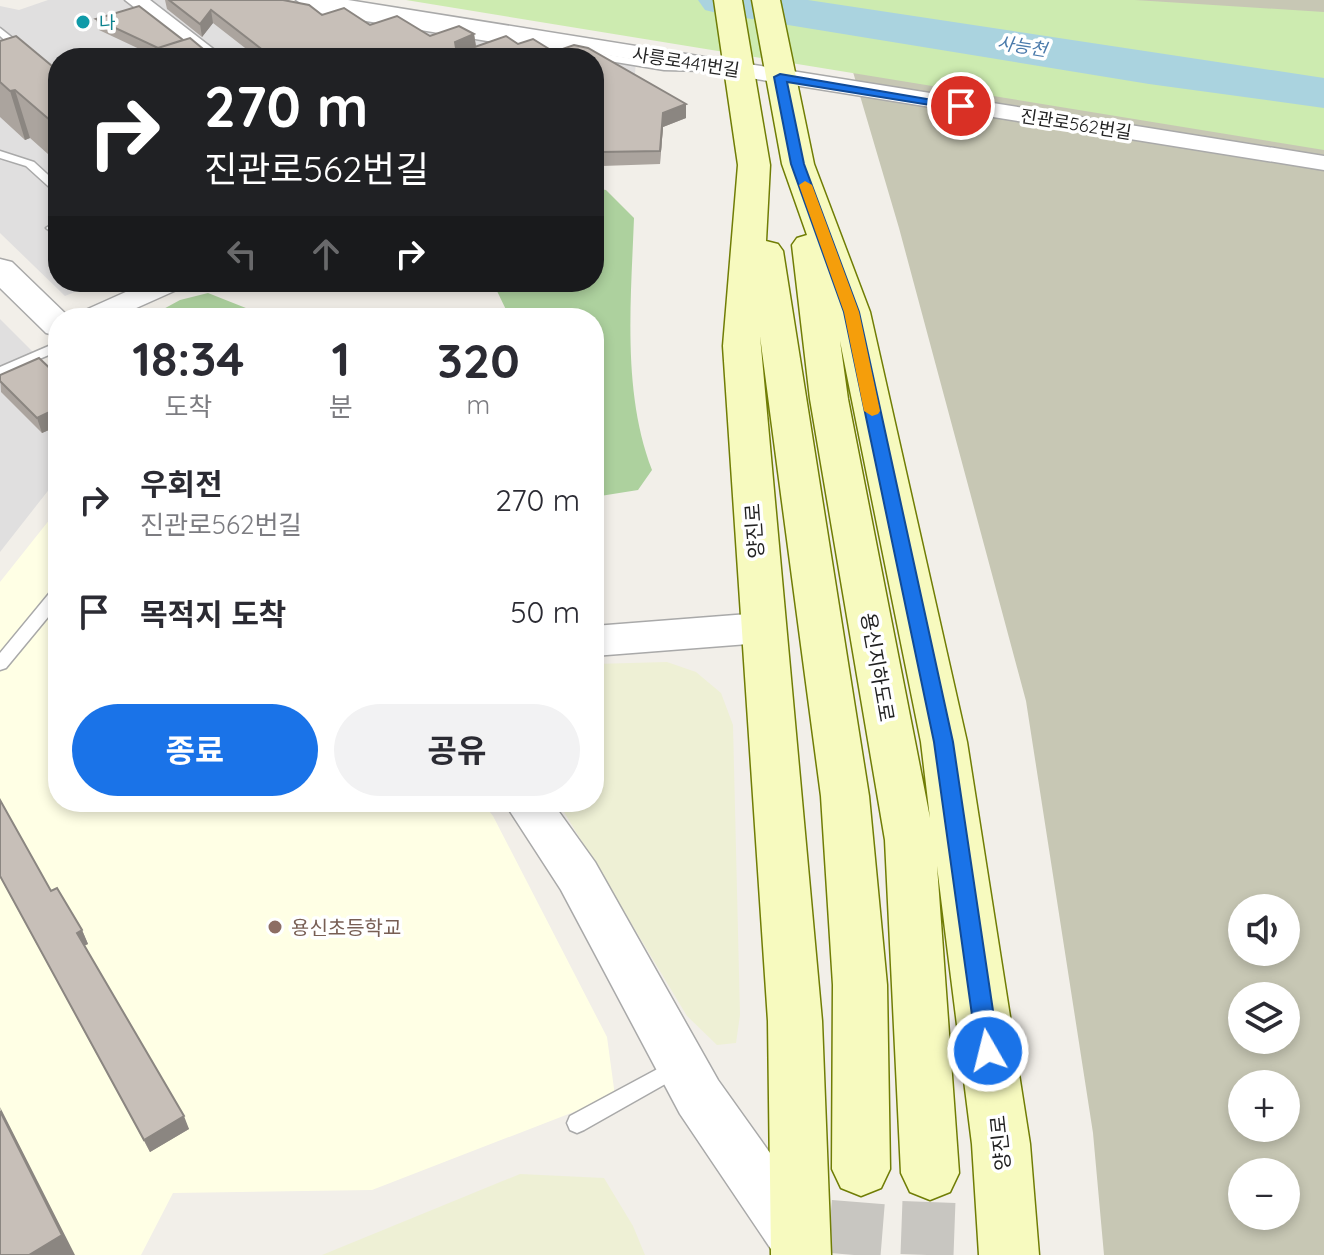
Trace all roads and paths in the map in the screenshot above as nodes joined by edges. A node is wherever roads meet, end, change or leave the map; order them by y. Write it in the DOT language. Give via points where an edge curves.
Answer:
graph roads {
  1 [pos="136,0"];
  2 [pos="257,0"];
  3 [pos="307,0"];
  4 [pos="728,0"];
  5 [pos="766,0"];
  6 [pos="0,31"];
  7 [pos="511,41"];
  8 [pos="201,48"];
  9 [pos="489,48"];
  10 [pos="552,48"];
  11 [pos="604,57"];
  12 [pos="35,62"];
  13 [pos="735,67"];
  14 [pos="780,73"];
  15 [pos="0,154"];
  16 [pos="1324,163"];
  17 [pos="776,165"];
  18 [pos="48,181"];
  19 [pos="0,269"];
  20 [pos="147,292"];
  21 [pos="112,308"];
  22 [pos="48,316"];
  23 [pos="48,350"];
  24 [pos="0,372"];
  25 [pos="48,606"];
  26 [pos="761,628"];
  27 [pos="604,640"];
  28 [pos="0,664"];
  29 [pos="534,812"];
  30 [pos="681,1065"];
  31 [pos="577,1123"];
  32 [pos="861,1169"];
  33 [pos="930,1173"];
  34 [pos="803,1252"];
  35 [pos="1009,1255"];
  1 -- 8 [label="street"];
  2 -- 7 [label="lane"];
  3 -- 13 [label="street, 사릉로441번길"];
  4 -- 13 [label="main road, 양진로"];
  5 -- 14 [label="main road, 양진로"];
  6 -- 12 [label="lane"];
  7 -- 9 [label="lane"];
  7 -- 10 [label="lane"];
  11 -- 13 [label="lane" via="664,67"];
  13 -- 14 [label="street, 사릉로441번길"];
  13 -- 17 [label="main road, 양진로"];
  14 -- 16 [label="street, 진관로562번길"];
  14 -- 17 [label="main road, 양진로"];
  15 -- 18 [label="lane" via="30,164"];
  17 -- 26 [label="main road, 양진로" via="741,346"];
  17 -- 32 [label="main road" via="845,796 860,985"];
  17 -- 33 [label="main road, 용신지하도로" via="829,399 910,840"];
  17 -- 35 [label="main road, 양진로" via="852,312 944,742 1001,1144"];
  19 -- 22 [label="street"];
  20 -- 21 [label="street"];
  23 -- 24 [label="lane"];
  25 -- 28 [label="lane"];
  26 -- 27 [label="street"];
  26 -- 34 [label="main road, 양진로" via="795,1021"];
  29 -- 30 [label="street" via="578,876"];
  30 -- 31 [label="lane"];
  30 -- 34 [label="street"];
}
